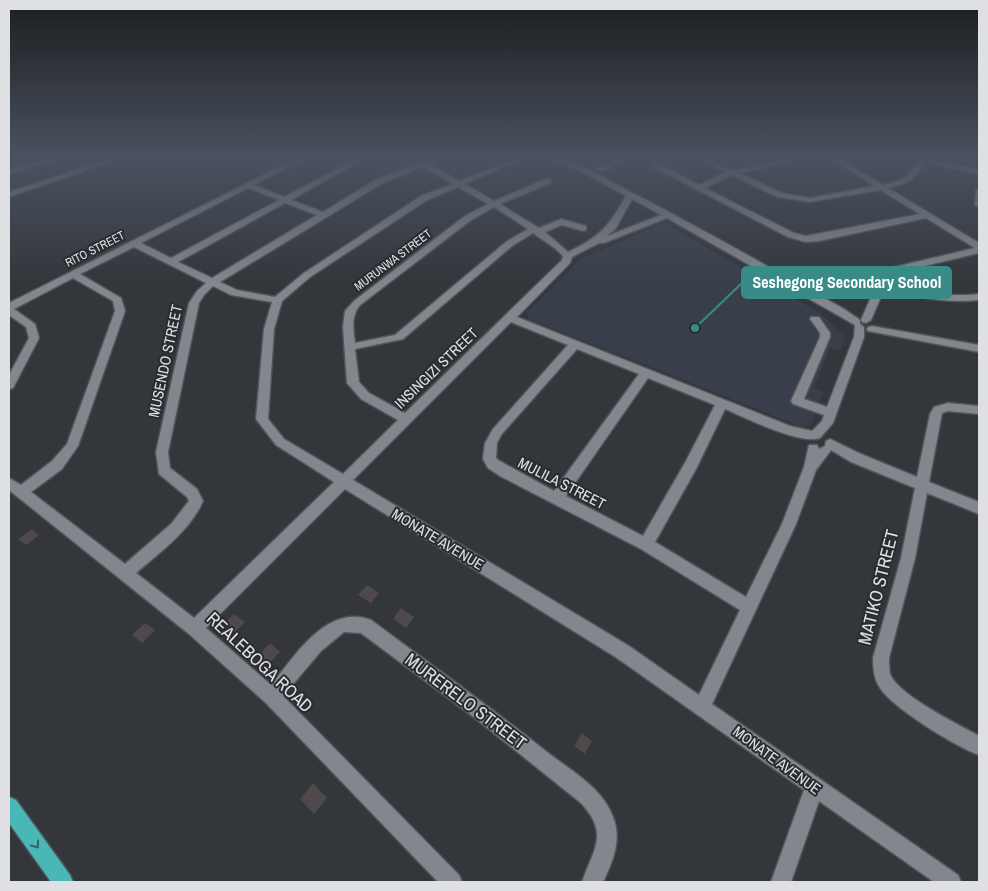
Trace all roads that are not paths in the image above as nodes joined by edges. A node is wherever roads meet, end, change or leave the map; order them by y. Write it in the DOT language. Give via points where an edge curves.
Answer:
graph roads {
  1 [pos="217,201"];
  2 [pos="282,201"];
  3 [pos="289,201"];
  4 [pos="348,201"];
  5 [pos="420,201"];
  6 [pos="488,201"];
  7 [pos="502,201"];
  8 [pos="628,201"];
  9 [pos="641,201"];
  10 [pos="645,201"];
  11 [pos="724,201"];
  12 [pos="905,201"];
  13 [pos="494,204"];
  14 [pos="324,215"];
  15 [pos="668,215"];
  16 [pos="928,215"];
  17 [pos="583,228"];
  18 [pos="535,230"];
  19 [pos="134,243"];
  20 [pos="591,245"];
  21 [pos="979,248"];
  22 [pos="568,256"];
  23 [pos="173,261"];
  24 [pos="73,274"];
  25 [pos="882,278"];
  26 [pos="213,282"];
  27 [pos="979,297"];
  28 [pos="277,300"];
  29 [pos="9,308"];
  30 [pos="511,318"];
  31 [pos="815,319"];
  32 [pos="864,326"];
  33 [pos="575,344"];
  34 [pos="349,347"];
  35 [pos="979,350"];
  36 [pos="646,372"];
  37 [pos="9,385"];
  38 [pos="722,404"];
  39 [pos="979,410"];
  40 [pos="829,418"];
  41 [pos="406,419"];
  42 [pos="820,443"];
  43 [pos="344,482"];
  44 [pos="922,485"];
  45 [pos="15,488"];
  46 [pos="557,498"];
  47 [pos="979,508"];
  48 [pos="646,544"];
  49 [pos="125,574"];
  50 [pos="750,608"];
  51 [pos="195,628"];
  52 [pos="272,697"];
  53 [pos="702,706"];
  54 [pos="979,746"];
  55 [pos="815,788"];
  56 [pos="9,807"];
  57 [pos="63,882"];
  58 [pos="452,882"];
  59 [pos="592,882"];
  60 [pos="781,882"];
  61 [pos="951,882"];
  1 -- 19 [label="street, RITO STREET"];
  2 -- 23 [label="street"];
  3 -- 14 [label="street"];
  4 -- 14 [label="street, MUSENDO STREET"];
  5 -- 28 [label="street" via="307,275"];
  6 -- 13 [label="street"];
  7 -- 13 [label="street, MURUNWA STREET"];
  8 -- 20 [label="street" via="613,226"];
  9 -- 15 [label="street"];
  10 -- 15 [label="street"];
  11 -- 16 [label="street" via="792,235 813,239"];
  12 -- 16 [label="street"];
  13 -- 18 [label="street"];
  13 -- 34 [label="street, MURUNWA STREET" via="468,218 357,303 350,311"];
  14 -- 26 [label="street, MUSENDO STREET"];
  15 -- 20 [label="street"];
  15 -- 32 [label="street"];
  16 -- 21 [label="street"];
  17 -- 18 [label="street" via="561,222"];
  18 -- 22 [label="street"];
  18 -- 34 [label="street" via="509,244 404,333 386,342"];
  19 -- 23 [label="street"];
  19 -- 24 [label="street, RITO STREET"];
  20 -- 22 [label="street"];
  21 -- 25 [label="street" via="885,272"];
  22 -- 30 [label="street, INSINGIZI STREET" via="561,268"];
  23 -- 26 [label="street"];
  24 -- 29 [label="street, RITO STREET"];
  24 -- 45 [label="street, REALEBOGA ROAD" via="118,300 120,311 72,446 57,465"];
  25 -- 27 [label="street" via="899,288 930,295 964,299"];
  25 -- 32 [label="street"];
  26 -- 28 [label="street" via="234,293"];
  26 -- 49 [label="street, MUSENDO STREET" via="194,303 162,452 164,470 192,493 196,506"];
  28 -- 43 [label="street, MONATE AVENUE" via="269,328 262,419 280,442"];
  29 -- 37 [label="street" via="31,326 34,338"];
  30 -- 33 [label="street"];
  30 -- 41 [label="street, INSINGIZI STREET"];
  31 -- 40 [label="street" via="825,334 797,401"];
  32 -- 35 [label="street"];
  32 -- 40 [label="street"];
  33 -- 36 [label="street"];
  33 -- 46 [label="street, MULILA STREET" via="497,432 488,452 493,464 505,472"];
  34 -- 41 [label="street, MURUNWA STREET" via="352,383 379,406"];
  36 -- 38 [label="street"];
  36 -- 46 [label="street"];
  38 -- 42 [label="street"];
  38 -- 48 [label="street"];
  39 -- 44 [label="street, MATIKO STREET" via="958,407 938,410"];
  40 -- 42 [label="street"];
  41 -- 43 [label="street, INSINGIZI STREET"];
  42 -- 44 [label="street"];
  42 -- 50 [label="street" via="789,524"];
  43 -- 51 [label="street, INSINGIZI STREET"];
  43 -- 53 [label="street, MONATE AVENUE" via="622,652"];
  44 -- 47 [label="street"];
  44 -- 54 [label="street, MATIKO STREET" via="908,558 881,658 881,672 890,688 911,705"];
  45 -- 49 [label="street, REALEBOGA ROAD"];
  46 -- 48 [label="street, MULILA STREET"];
  48 -- 50 [label="street, MULILA STREET"];
  49 -- 51 [label="street, REALEBOGA ROAD"];
  50 -- 53 [label="street"];
  51 -- 52 [label="street, REALEBOGA ROAD"];
  52 -- 58 [label="street, REALEBOGA ROAD"];
  52 -- 59 [label="street, MURERELO STREET" via="332,630 342,625 365,626 518,740 600,809 606,825 607,846"];
  53 -- 55 [label="street, MONATE AVENUE"];
  55 -- 60 [label="street"];
  55 -- 61 [label="street, MONATE AVENUE"];
  56 -- 57 [label="main road, one-way"];
}
